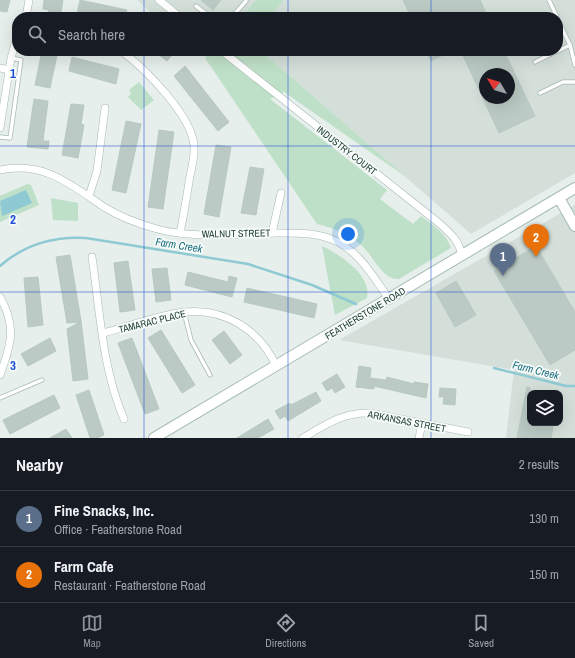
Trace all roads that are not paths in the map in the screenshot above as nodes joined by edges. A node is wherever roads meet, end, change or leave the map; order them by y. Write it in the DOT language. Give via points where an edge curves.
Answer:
graph roads {
  1 [pos="29,0"];
  2 [pos="549,0"];
  3 [pos="163,1"];
  4 [pos="246,1"];
  5 [pos="196,6"];
  6 [pos="27,12"];
  7 [pos="175,12"];
  8 [pos="204,12"];
  9 [pos="236,12"];
  10 [pos="554,12"];
  11 [pos="563,30"];
  12 [pos="570,45"];
  13 [pos="563,48"];
  14 [pos="12,54"];
  15 [pos="127,56"];
  16 [pos="228,56"];
  17 [pos="548,56"];
  18 [pos="11,58"];
  19 [pos="536,62"];
  20 [pos="575,65"];
  21 [pos="0,68"];
  22 [pos="9,70"];
  23 [pos="575,82"];
  24 [pos="540,93"];
  25 [pos="106,108"];
  26 [pos="0,128"];
  27 [pos="0,137"];
  28 [pos="0,170"];
  29 [pos="575,188"];
  30 [pos="281,193"];
  31 [pos="89,196"];
  32 [pos="559,198"];
  33 [pos="575,226"];
  34 [pos="180,233"];
  35 [pos="272,233"];
  36 [pos="462,256"];
  37 [pos="92,257"];
  38 [pos="0,297"];
  39 [pos="389,299"];
  40 [pos="184,312"];
  41 [pos="102,333"];
  42 [pos="276,366"];
  43 [pos="0,375"];
  44 [pos="210,375"];
  45 [pos="42,380"];
  46 [pos="0,398"];
  47 [pos="124,419"];
  48 [pos="422,423"];
  49 [pos="468,432"];
  50 [pos="154,438"];
  51 [pos="304,438"];
  52 [pos="418,438"];
  1 -- 6 [label="street"];
  2 -- 10 [label="lane"];
  3 -- 7 [label="street"];
  4 -- 9 [label="lane"];
  5 -- 8 [label="lane"];
  11 -- 12 [label="lane"];
  12 -- 13 [label="lane"];
  12 -- 20 [label="lane"];
  14 -- 18 [label="street"];
  15 -- 34 [label="street" via="159,86 192,134 194,152"];
  16 -- 36 [label="street, INDUSTRY COURT" via="439,223 456,239"];
  17 -- 19 [label="lane"];
  18 -- 22 [label="street"];
  18 -- 27 [label="lane" via="21,60 10,138"];
  21 -- 22 [label="street"];
  22 -- 26 [label="street"];
  23 -- 24 [label="lane" via="563,82"];
  25 -- 31 [label="street" via="98,171"];
  28 -- 31 [label="street, WALNUT STREET" via="19,168 42,171 74,185"];
  29 -- 32 [label="street, FEATHERSTONE ROAD"];
  30 -- 35 [label="street"];
  31 -- 34 [label="street, WALNUT STREET" via="140,224"];
  32 -- 33 [label="street"];
  32 -- 36 [label="street, FEATHERSTONE ROAD"];
  34 -- 35 [label="street, WALNUT STREET"];
  35 -- 39 [label="street, WALNUT STREET" via="307,233 320,235 338,243 354,253"];
  36 -- 39 [label="street, FEATHERSTONE ROAD"];
  37 -- 41 [label="street"];
  38 -- 43 [label="street" via="8,312 11,330 11,341"];
  39 -- 42 [label="street, FEATHERSTONE ROAD"];
  40 -- 41 [label="street, TAMARAC PLACE"];
  40 -- 42 [label="street, TAMARAC PLACE" via="220,315 243,326 263,344"];
  40 -- 44 [label="lane" via="191,340"];
  41 -- 47 [label="street" via="110,380"];
  42 -- 50 [label="street, FEATHERSTONE ROAD"];
  45 -- 46 [label="lane"];
  48 -- 49 [label="street, ARKANSAS STREET"];
  48 -- 51 [label="street, ARKANSAS STREET" via="370,413 352,413"];
  48 -- 52 [label="street"];
}
